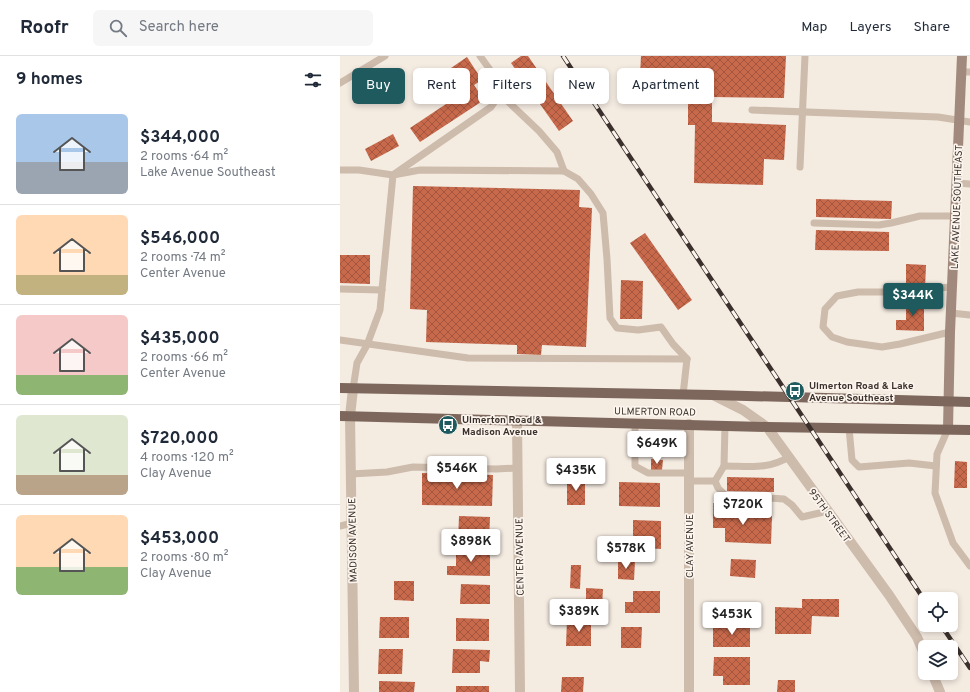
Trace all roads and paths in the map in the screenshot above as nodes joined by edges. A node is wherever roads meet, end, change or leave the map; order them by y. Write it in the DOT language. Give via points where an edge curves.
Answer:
graph roads {
  1 [pos="385,56"];
  2 [pos="480,56"];
  3 [pos="805,56"];
  4 [pos="962,56"];
  5 [pos="489,68"];
  6 [pos="966,72"];
  7 [pos="340,83"];
  8 [pos="493,104"];
  9 [pos="511,104"];
  10 [pos="752,110"];
  11 [pos="802,112"];
  12 [pos="959,121"];
  13 [pos="970,122"];
  14 [pos="800,167"];
  15 [pos="340,170"];
  16 [pos="564,171"];
  17 [pos="393,175"];
  18 [pos="957,183"];
  19 [pos="970,184"];
  20 [pos="955,216"];
  21 [pos="814,223"];
  22 [pos="952,287"];
  23 [pos="340,289"];
  24 [pos="382,290"];
  25 [pos="951,313"];
  26 [pos="970,315"];
  27 [pos="950,332"];
  28 [pos="340,340"];
  29 [pos="367,345"];
  30 [pos="687,359"];
  31 [pos="340,388"];
  32 [pos="353,389"];
  33 [pos="713,395"];
  34 [pos="683,396"];
  35 [pos="949,401"];
  36 [pos="970,402"];
  37 [pos="345,416"];
  38 [pos="517,421"];
  39 [pos="636,423"];
  40 [pos="689,424"];
  41 [pos="725,426"];
  42 [pos="767,427"];
  43 [pos="849,428"];
  44 [pos="948,429"];
  45 [pos="970,430"];
  46 [pos="789,456"];
  47 [pos="724,466"];
  48 [pos="936,466"];
  49 [pos="518,468"];
  50 [pos="351,474"];
  51 [pos="689,477"];
  52 [pos="715,481"];
  53 [pos="828,511"];
  54 [pos="352,523"];
  55 [pos="340,526"];
  56 [pos="970,566"];
  57 [pos="918,640"];
  58 [pos="935,680"];
  59 [pos="354,692"];
  60 [pos="520,692"];
  61 [pos="688,692"];
  62 [pos="940,692"];
  1 -- 7 [label="lane"];
  2 -- 5 [label="lane"];
  3 -- 11 [label="lane"];
  4 -- 6 [label="street, LAKE AVENUE SOUTHEAST"];
  6 -- 12 [label="street, LAKE AVENUE SOUTHEAST"];
  8 -- 17 [label="lane"];
  9 -- 16 [label="lane" via="557,152"];
  10 -- 11 [label="lane"];
  11 -- 12 [label="lane" via="938,117"];
  11 -- 14 [label="lane"];
  12 -- 13 [label="lane"];
  12 -- 18 [label="street, LAKE AVENUE SOUTHEAST"];
  15 -- 17 [label="lane"];
  16 -- 17 [label="lane" via="420,170"];
  16 -- 30 [label="lane" via="578,179 603,213 610,318 617,328 638,330 661,327"];
  17 -- 24 [label="lane"];
  18 -- 19 [label="lane"];
  18 -- 20 [label="street, LAKE AVENUE SOUTHEAST"];
  20 -- 21 [label="lane" via="920,216 879,224"];
  20 -- 22 [label="street, LAKE AVENUE SOUTHEAST"];
  22 -- 25 [label="street, LAKE AVENUE SOUTHEAST"];
  22 -- 27 [label="lane" via="924,292 858,292 837,296 825,309 823,327 832,336 847,342 882,347"];
  23 -- 24 [label="lane"];
  24 -- 29 [label="lane" via="380,310"];
  25 -- 26 [label="lane"];
  25 -- 27 [label="street, LAKE AVENUE SOUTHEAST"];
  27 -- 35 [label="street, LAKE AVENUE SOUTHEAST"];
  28 -- 29 [label="lane"];
  29 -- 30 [label="lane" via="468,358"];
  29 -- 32 [label="lane" via="357,363"];
  30 -- 34 [label="lane"];
  31 -- 32 [label="main road, ULMERTON ROAD"];
  32 -- 34 [label="main road, ULMERTON ROAD"];
  32 -- 37 [label="street, MADISON AVENUE"];
  33 -- 34 [label="main road, ULMERTON ROAD"];
  33 -- 35 [label="main road, ULMERTON ROAD"];
  33 -- 42 [label="street, 95TH STREET" via="743,410"];
  35 -- 36 [label="main road, ULMERTON ROAD"];
  35 -- 44 [label="street, LAKE AVENUE SOUTHEAST"];
  37 -- 38 [label="main road, ULMERTON ROAD"];
  37 -- 50 [label="street, MADISON AVENUE"];
  38 -- 39 [label="main road, ULMERTON ROAD"];
  38 -- 49 [label="street, CENTER AVENUE"];
  39 -- 40 [label="main road, ULMERTON ROAD"];
  39 -- 51 [label="lane" via="635,466 648,473"];
  40 -- 41 [label="main road, ULMERTON ROAD"];
  40 -- 51 [label="street, CLAY AVENUE"];
  41 -- 42 [label="main road, ULMERTON ROAD"];
  41 -- 47 [label="lane"];
  42 -- 43 [label="main road, ULMERTON ROAD"];
  42 -- 46 [label="street, 95TH STREET"];
  43 -- 44 [label="main road, ULMERTON ROAD"];
  43 -- 48 [label="lane" via="852,460 859,466 909,463"];
  44 -- 45 [label="main road, ULMERTON ROAD"];
  44 -- 48 [label="lane" via="937,454"];
  46 -- 47 [label="lane" via="779,463 766,466"];
  46 -- 53 [label="street, 95TH STREET"];
  47 -- 52 [label="lane"];
  48 -- 56 [label="lane" via="935,493 953,543"];
  49 -- 50 [label="lane" via="413,467 387,472"];
  49 -- 60 [label="street, CENTER AVENUE"];
  50 -- 54 [label="street, MADISON AVENUE"];
  51 -- 52 [label="lane"];
  51 -- 61 [label="street, CLAY AVENUE"];
  52 -- 53 [label="lane" via="718,488 727,496 784,499 802,517"];
  53 -- 57 [label="street, 95TH STREET"];
  54 -- 55 [label="lane"];
  54 -- 59 [label="street, MADISON AVENUE"];
  58 -- 62 [label="street"];
}
